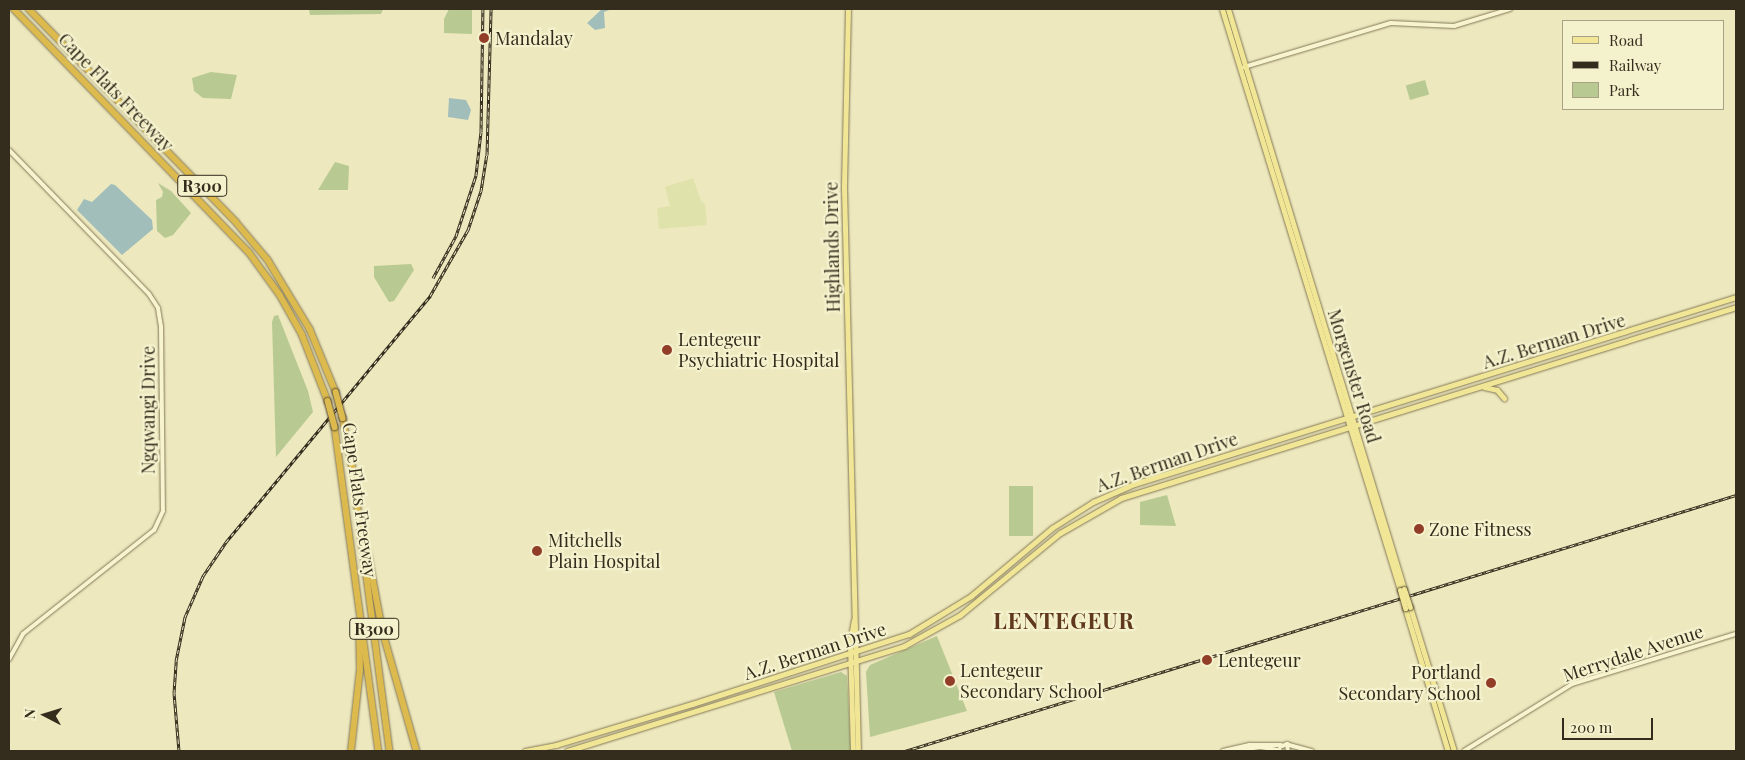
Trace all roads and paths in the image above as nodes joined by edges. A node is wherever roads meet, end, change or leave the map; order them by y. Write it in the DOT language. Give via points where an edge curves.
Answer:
graph roads {
  1 [pos="14,9"];
  2 [pos="29,9"];
  3 [pos="848,9"];
  4 [pos="1222,9"];
  5 [pos="1228,9"];
  6 [pos="1510,9"];
  7 [pos="1242,68"];
  8 [pos="9,150"];
  9 [pos="1736,297"];
  10 [pos="1736,307"];
  11 [pos="1480,387"];
  12 [pos="1504,398"];
  13 [pos="1352,417"];
  14 [pos="1346,419"];
  15 [pos="1355,425"];
  16 [pos="1348,427"];
  17 [pos="359,511"];
  18 [pos="1402,589"];
  19 [pos="358,591"];
  20 [pos="855,605"];
  21 [pos="1407,608"];
  22 [pos="1736,634"];
  23 [pos="857,652"];
  24 [pos="850,655"];
  25 [pos="9,659"];
  26 [pos="857,662"];
  27 [pos="850,664"];
  28 [pos="379,749"];
  29 [pos="390,749"];
  30 [pos="1281,749"];
  31 [pos="1289,749"];
  32 [pos="1233,750"];
  33 [pos="350,751"];
  34 [pos="418,751"];
  35 [pos="525,751"];
  36 [pos="567,751"];
  37 [pos="853,751"];
  38 [pos="858,751"];
  39 [pos="1223,751"];
  40 [pos="1312,751"];
  41 [pos="1448,751"];
  42 [pos="1454,751"];
  43 [pos="1464,751"];
  1 -- 19 [label="highway, Cape Flats Freeway / R300, bridge" via="249,252 280,295 302,334 335,427"];
  2 -- 17 [label="highway, Cape Flats Freeway / R300, bridge" via="232,217 268,260 310,329 336,392 344,418"];
  3 -- 20 [label="main road, Highlands Drive" via="844,188"];
  4 -- 7 [label="main road, Morgenster Road"];
  5 -- 7 [label="main road, Morgenster Road"];
  6 -- 7 [label="street" via="1454,26 1391,23"];
  7 -- 13 [label="main road, Morgenster Road"];
  7 -- 14 [label="main road, Morgenster Road"];
  8 -- 25 [label="street, Ngqwangi Drive" via="149,294 158,308 161,326 163,511 162,520 154,530 23,634"];
  9 -- 13 [label="main road, A.Z. Berman Drive"];
  10 -- 11 [label="main road, A.Z. Berman Drive"];
  11 -- 12 [label="main road" via="1494,388"];
  11 -- 15 [label="main road, A.Z. Berman Drive"];
  13 -- 14 [label="main road, A.Z. Berman Drive"];
  13 -- 15 [label="main road, Morgenster Road"];
  14 -- 16 [label="main road, Morgenster Road"];
  14 -- 23 [label="main road, A.Z. Berman Drive" via="1114,492 1048,531 945,614 909,634"];
  15 -- 16 [label="main road, A.Z. Berman Drive"];
  15 -- 18 [label="main road, Morgenster Road"];
  16 -- 18 [label="main road, Morgenster Road"];
  16 -- 26 [label="main road, A.Z. Berman Drive" via="1149,488 1103,506 1050,540 960,615 904,646"];
  17 -- 29 [label="highway, Cape Flats Freeway / R300"];
  17 -- 34 [label="highway" via="383,632"];
  18 -- 21 [label="main road, Morgenster Road, bridge"];
  19 -- 28 [label="highway, Cape Flats Freeway / R300"];
  19 -- 33 [label="highway" via="361,661"];
  20 -- 23 [label="main road, Highlands Drive"];
  20 -- 24 [label="main road, Highlands Drive"];
  21 -- 41 [label="main road, Morgenster Road"];
  21 -- 42 [label="main road, Morgenster Road"];
  22 -- 43 [label="street, Merrydale Avenue" via="1566,687"];
  23 -- 24 [label="main road, A.Z. Berman Drive"];
  23 -- 26 [label="main road, Highlands Drive"];
  24 -- 27 [label="main road, Highlands Drive"];
  24 -- 35 [label="main road, A.Z. Berman Drive" via="556,745"];
  26 -- 27 [label="main road, A.Z. Berman Drive"];
  26 -- 38 [label="main road, Highlands Drive"];
  27 -- 36 [label="main road, A.Z. Berman Drive"];
  27 -- 37 [label="main road, Highlands Drive"];
  30 -- 31 [label="street"];
  30 -- 32 [label="street" via="1256,747"];
  31 -- 40 [label="street"];
  32 -- 39 [label="street"];
}
